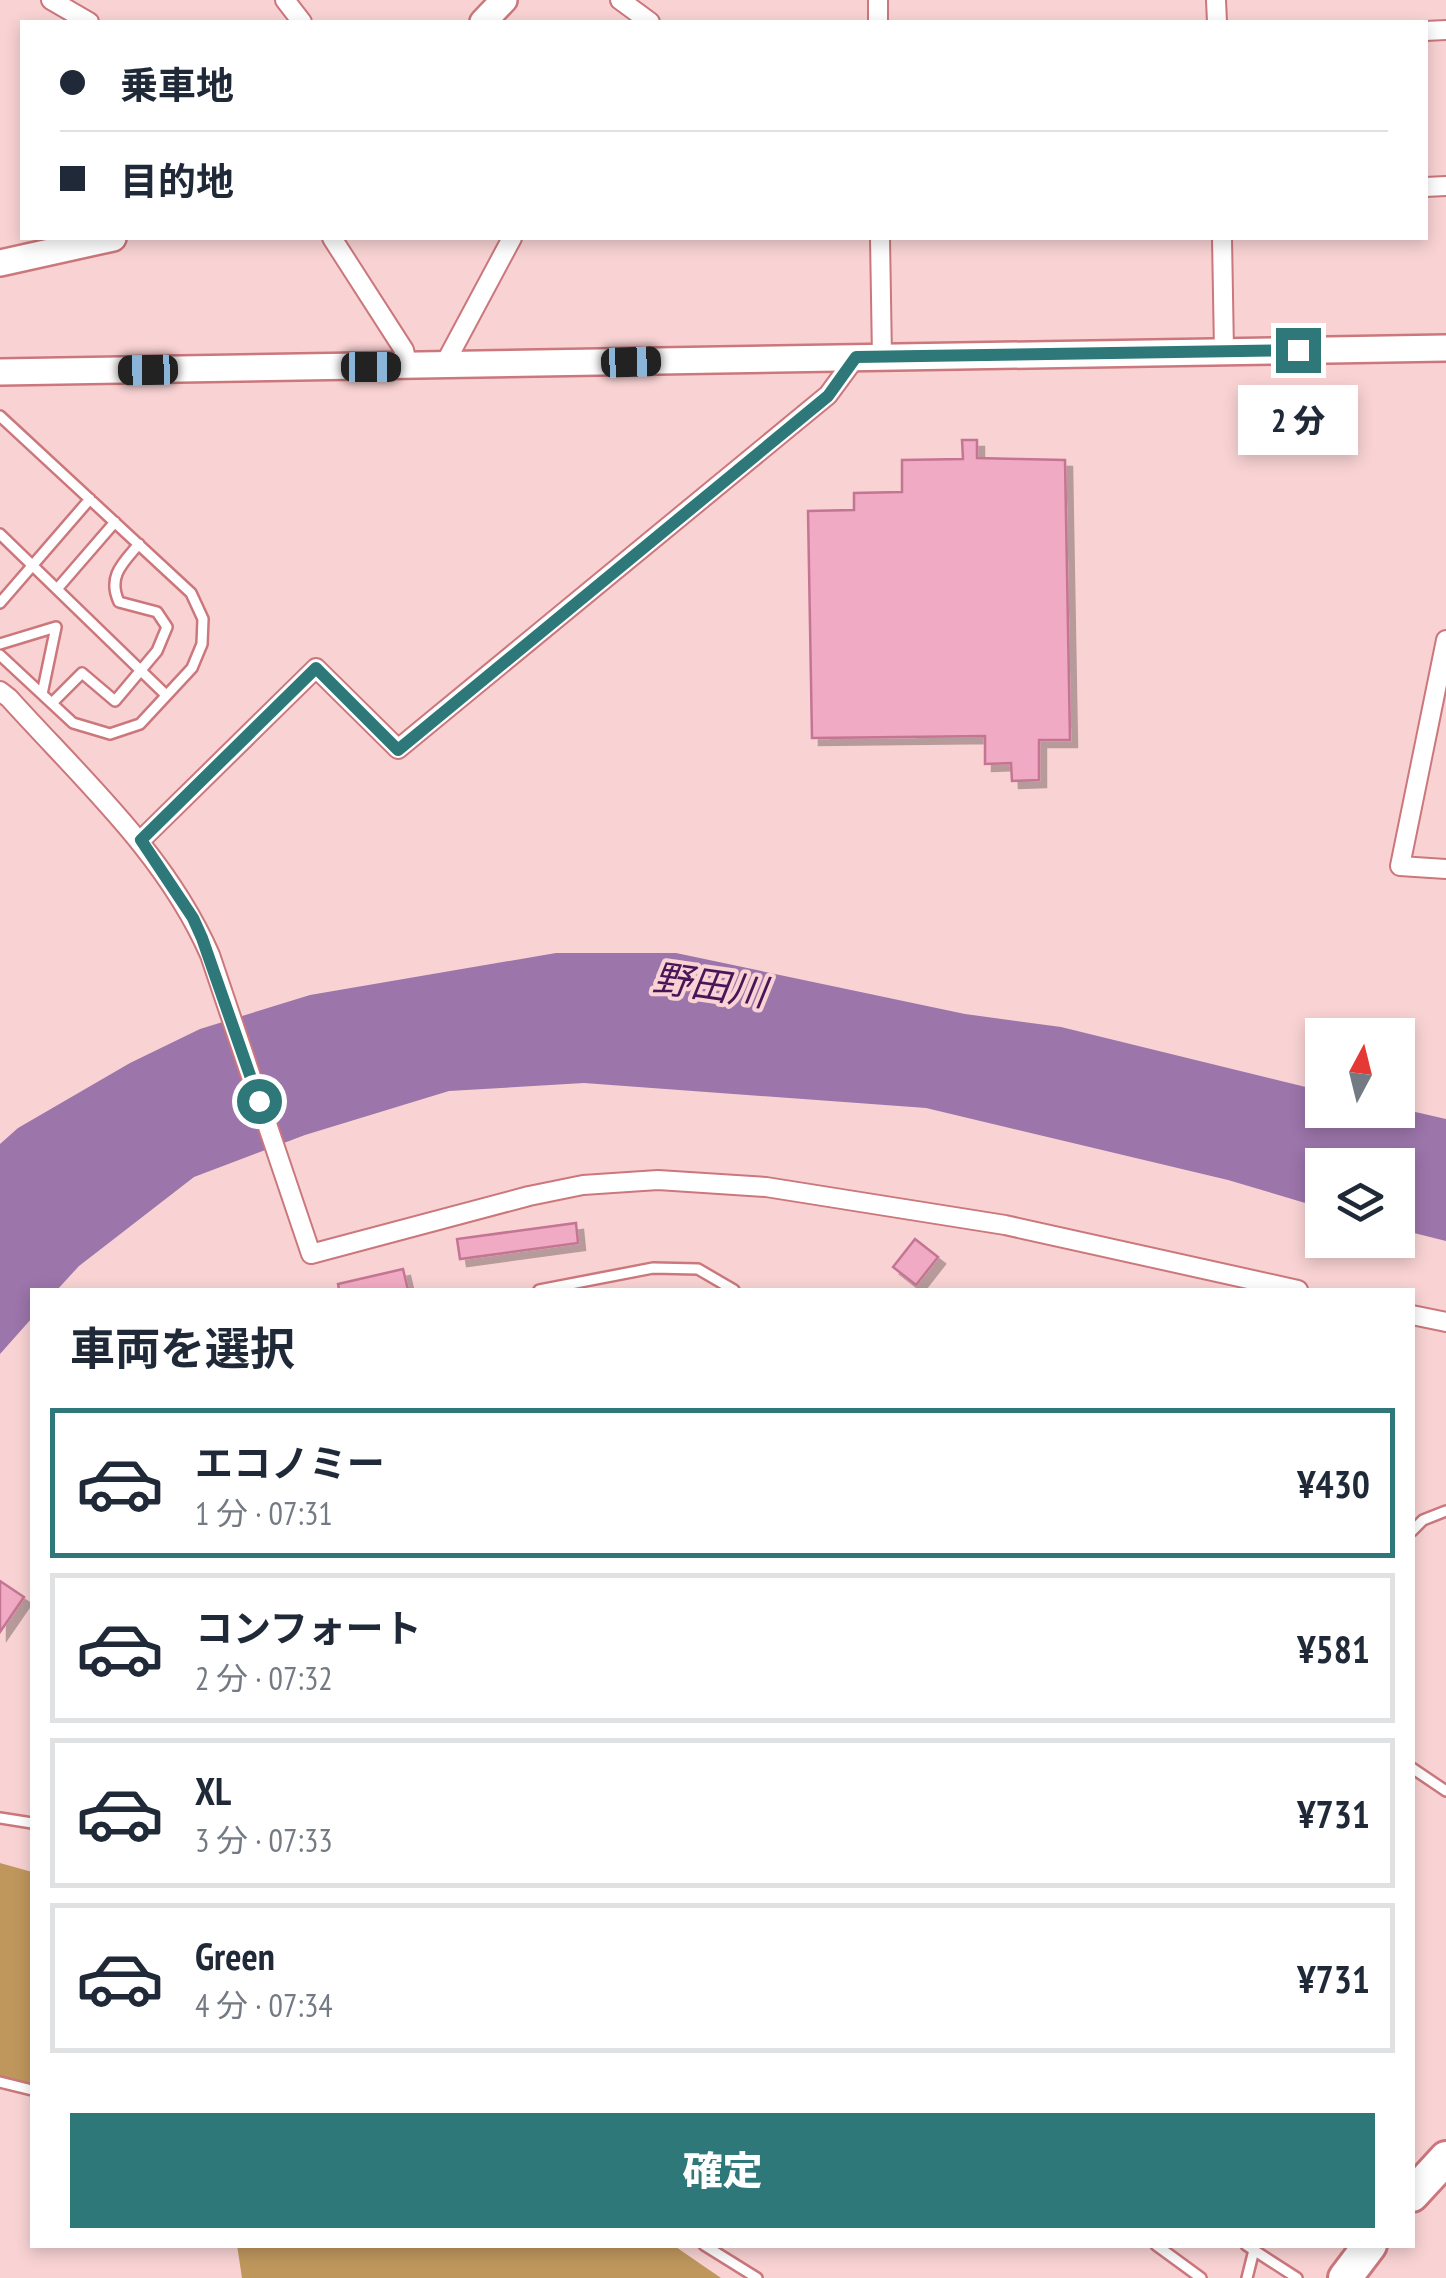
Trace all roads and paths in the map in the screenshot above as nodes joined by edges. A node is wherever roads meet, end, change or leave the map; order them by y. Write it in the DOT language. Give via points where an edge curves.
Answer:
graph roads {
  1 [pos="51,0"];
  2 [pos="285,0"];
  3 [pos="504,0"];
  4 [pos="620,0"];
  5 [pos="86,20"];
  6 [pos="300,20"];
  7 [pos="485,20"];
  8 [pos="647,20"];
  9 [pos="104,240"];
  10 [pos="333,240"];
  11 [pos="511,240"];
  12 [pos="880,240"];
  13 [pos="1222,240"];
  14 [pos="0,264"];
  15 [pos="1446,348"];
  16 [pos="1224,352"];
  17 [pos="869,357"];
  18 [pos="443,366"];
  19 [pos="408,367"];
  20 [pos="0,372"];
  21 [pos="0,416"];
  22 [pos="90,499"];
  23 [pos="115,522"];
  24 [pos="0,534"];
  25 [pos="139,544"];
  26 [pos="33,566"];
  27 [pos="0,582"];
  28 [pos="57,589"];
  29 [pos="10,591"];
  30 [pos="0,603"];
  31 [pos="1446,640"];
  32 [pos="0,644"];
  33 [pos="0,655"];
  34 [pos="142,672"];
  35 [pos="0,691"];
  36 [pos="42,694"];
  37 [pos="166,695"];
  38 [pos="52,703"];
  39 [pos="141,840"];
  40 [pos="1446,868"];
  41 [pos="549,1288"];
  42 [pos="730,1288"];
  43 [pos="1289,1288"];
  44 [pos="1415,1317"];
  45 [pos="1446,1322"];
  46 [pos="1446,1512"];
  47 [pos="1415,1528"];
  48 [pos="1415,1770"];
  49 [pos="1446,1791"];
  50 [pos="0,1818"];
  51 [pos="30,1822"];
  52 [pos="0,2082"];
  53 [pos="30,2090"];
  54 [pos="1446,2158"];
  55 [pos="1415,2192"];
  56 [pos="709,2248"];
  57 [pos="1160,2248"];
  58 [pos="1250,2248"];
  59 [pos="1368,2248"];
  60 [pos="756,2278"];
  61 [pos="1201,2278"];
  62 [pos="1247,2278"];
  63 [pos="1297,2278"];
  64 [pos="1346,2278"];
  1 -- 5 [label="street"];
  2 -- 6 [label="street"];
  3 -- 7 [label="street"];
  4 -- 8 [label="street"];
  9 -- 14 [label="street"];
  10 -- 19 [label="street" via="404,350"];
  11 -- 18 [label="street"];
  12 -- 17 [label="street"];
  13 -- 16 [label="street"];
  15 -- 16 [label="street"];
  16 -- 17 [label="street"];
  17 -- 18 [label="street"];
  17 -- 39 [label="street" via="398,750 316,668"];
  18 -- 19 [label="street"];
  19 -- 20 [label="street"];
  21 -- 22 [label="lane"];
  22 -- 23 [label="lane"];
  22 -- 26 [label="lane"];
  23 -- 25 [label="lane"];
  23 -- 28 [label="lane"];
  24 -- 26 [label="lane"];
  25 -- 34 [label="lane" via="113,582 119,602 157,612 167,627"];
  25 -- 37 [label="lane" via="191,593 202,619 192,668"];
  26 -- 28 [label="lane"];
  26 -- 29 [label="lane"];
  27 -- 29 [label="lane"];
  28 -- 34 [label="lane"];
  29 -- 30 [label="lane"];
  31 -- 40 [label="street" via="1400,866"];
  32 -- 36 [label="lane" via="56,627"];
  33 -- 36 [label="lane"];
  34 -- 37 [label="lane"];
  34 -- 38 [label="lane" via="115,701 82,673"];
  35 -- 39 [label="street"];
  36 -- 38 [label="lane"];
  37 -- 38 [label="lane" via="140,724 110,734 73,723"];
  39 -- 43 [label="street" via="210,955 311,1254 529,1196 658,1180 766,1187 1005,1225"];
  41 -- 42 [label="lane" via="653,1268 698,1270"];
  44 -- 45 [label="street"];
  46 -- 47 [label="lane"];
  48 -- 49 [label="lane"];
  50 -- 51 [label="lane"];
  52 -- 53 [label="lane"];
  54 -- 55 [label="highway"];
  56 -- 60 [label="lane"];
  57 -- 61 [label="lane"];
  58 -- 62 [label="lane"];
  58 -- 63 [label="lane"];
  59 -- 64 [label="highway"];
}
